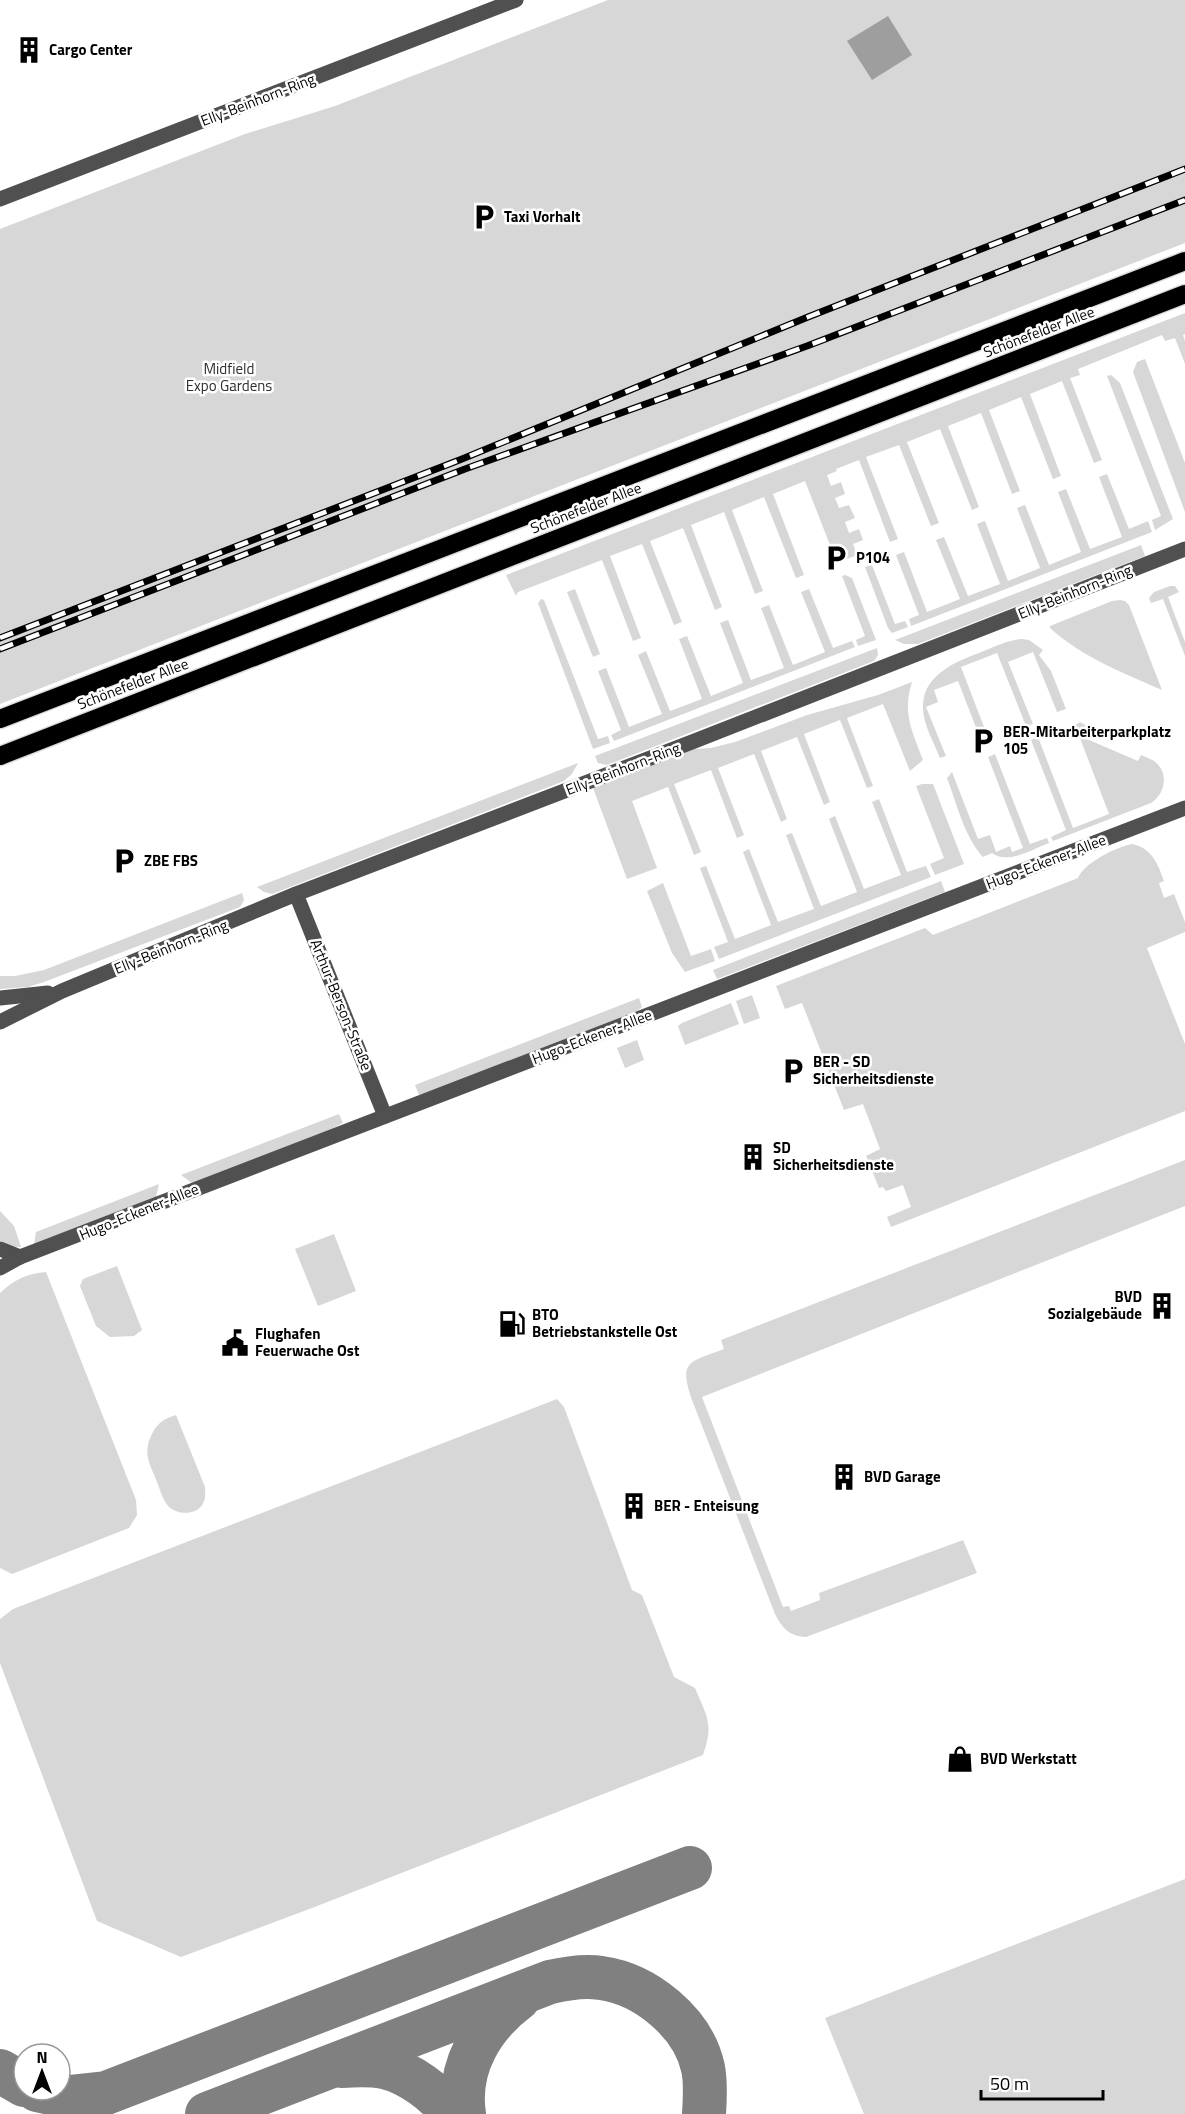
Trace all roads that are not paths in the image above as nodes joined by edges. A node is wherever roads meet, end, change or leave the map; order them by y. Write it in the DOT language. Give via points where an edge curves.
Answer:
graph roads {
  1 [pos="516,0"];
  2 [pos="0,199"];
  3 [pos="1185,261"];
  4 [pos="1185,294"];
  5 [pos="1185,549"];
  6 [pos="0,719"];
  7 [pos="0,756"];
  8 [pos="1185,808"];
  9 [pos="297,894"];
  10 [pos="62,991"];
  11 [pos="0,998"];
  12 [pos="0,1022"];
  13 [pos="385,1116"];
  14 [pos="0,1249"];
  15 [pos="20,1257"];
  16 [pos="0,1268"];
  1 -- 2 [label="street, Elly-Beinhorn-Ring"];
  3 -- 6 [label="highway, Schönefelder Allee"];
  4 -- 7 [label="highway, Schönefelder Allee"];
  5 -- 9 [label="street, Elly-Beinhorn-Ring"];
  8 -- 13 [label="street, Hugo-Eckener-Allee"];
  9 -- 10 [label="street, Elly-Beinhorn-Ring"];
  9 -- 13 [label="street, Arthur-Berson-Straße"];
  10 -- 11 [label="street, Elly-Beinhorn-Ring"];
  10 -- 12 [label="street, Elly-Beinhorn-Ring"];
  13 -- 15 [label="street, Hugo-Eckener-Allee"];
  14 -- 15 [label="street"];
  15 -- 16 [label="street, Hugo-Eckener-Allee"];
}
